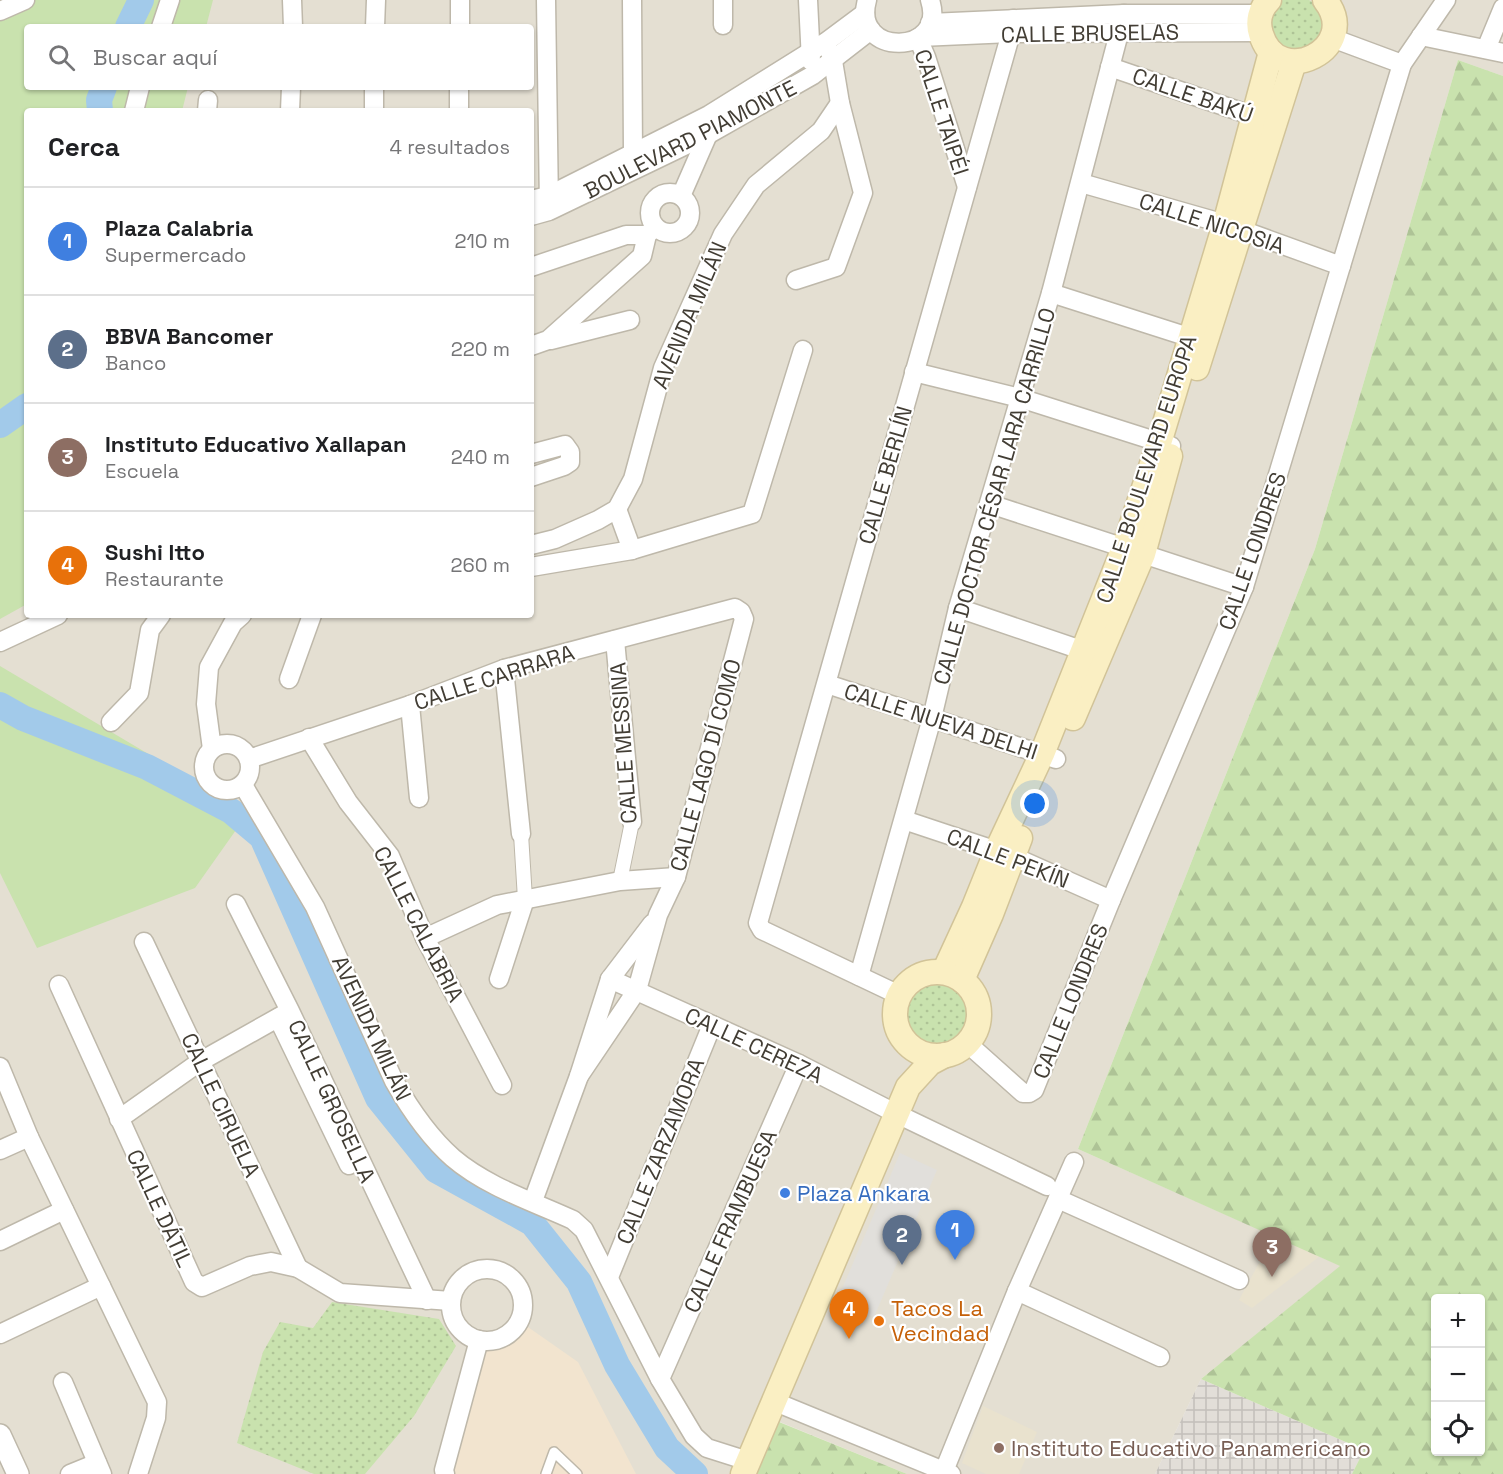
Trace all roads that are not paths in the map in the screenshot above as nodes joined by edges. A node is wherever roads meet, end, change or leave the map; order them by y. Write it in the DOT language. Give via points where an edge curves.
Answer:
graph roads {
  1 [pos="25,0"];
  2 [pos="170,0"];
  3 [pos="292,0"];
  4 [pos="376,0"];
  5 [pos="460,0"];
  6 [pos="546,0"];
  7 [pos="632,0"];
  8 [pos="723,0"];
  9 [pos="808,0"];
  10 [pos="930,0"];
  11 [pos="1325,0"];
  12 [pos="1446,0"];
  13 [pos="1503,8"];
  14 [pos="0,11"];
  15 [pos="868,14"];
  16 [pos="1124,14"];
  17 [pos="162,24"];
  18 [pos="293,24"];
  19 [pos="375,24"];
  20 [pos="460,24"];
  21 [pos="1077,24"];
  22 [pos="1265,25"];
  23 [pos="723,26"];
  24 [pos="1012,26"];
  25 [pos="923,32"];
  26 [pos="1119,32"];
  27 [pos="1422,36"];
  28 [pos="1332,38"];
  29 [pos="826,42"];
  30 [pos="1495,51"];
  31 [pos="809,53"];
  32 [pos="833,61"];
  33 [pos="1294,62"];
  34 [pos="1402,64"];
  35 [pos="1110,67"];
  36 [pos="813,75"];
  37 [pos="139,90"];
  38 [pos="291,90"];
  39 [pos="374,90"];
  40 [pos="459,90"];
  41 [pos="840,103"];
  42 [pos="135,108"];
  43 [pos="290,108"];
  44 [pos="374,108"];
  45 [pos="459,108"];
  46 [pos="709,115"];
  47 [pos="1265,120"];
  48 [pos="710,135"];
  49 [pos="635,161"];
  50 [pos="1081,183"];
  51 [pos="967,187"];
  52 [pos="681,196"];
  53 [pos="543,202"];
  54 [pos="1234,227"];
  55 [pos="651,231"];
  56 [pos="534,266"];
  57 [pos="1341,266"];
  58 [pos="796,280"];
  59 [pos="1051,293"];
  60 [pos="630,320"];
  61 [pos="1198,340"];
  62 [pos="540,343"];
  63 [pos="803,350"];
  64 [pos="914,372"];
  65 [pos="1020,398"];
  66 [pos="1166,445"];
  67 [pos="534,453"];
  68 [pos="534,476"];
  69 [pos="990,504"];
  70 [pos="617,509"];
  71 [pos="534,544"];
  72 [pos="632,550"];
  73 [pos="1134,551"];
  74 [pos="534,566"];
  75 [pos="1244,587"];
  76 [pos="958,608"];
  77 [pos="741,612"];
  78 [pos="52,618"];
  79 [pos="159,618"];
  80 [pos="239,618"];
  81 [pos="311,618"];
  82 [pos="615,640"];
  83 [pos="0,642"];
  84 [pos="1092,653"];
  85 [pos="504,669"];
  86 [pos="288,680"];
  87 [pos="827,684"];
  88 [pos="410,705"];
  89 [pos="932,718"];
  90 [pos="111,722"];
  91 [pos="309,738"];
  92 [pos="212,749"];
  93 [pos="1049,756"];
  94 [pos="249,759"];
  95 [pos="243,785"];
  96 [pos="419,798"];
  97 [pos="904,820"];
  98 [pos="632,822"];
  99 [pos="521,834"];
  100 [pos="1004,853"];
  101 [pos="676,877"];
  102 [pos="620,881"];
  103 [pos="525,899"];
  104 [pos="1111,900"];
  105 [pos="236,904"];
  106 [pos="658,915"];
  107 [pos="425,938"];
  108 [pos="144,942"];
  109 [pos="859,976"];
  110 [pos="953,976"];
  111 [pos="499,979"];
  112 [pos="610,979"];
  113 [pos="59,985"];
  114 [pos="638,990"];
  115 [pos="899,995"];
  116 [pos="284,1015"];
  117 [pos="712,1025"];
  118 [pos="967,1043"];
  119 [pos="909,1045"];
  120 [pos="945,1055"];
  121 [pos="201,1060"];
  122 [pos="799,1064"];
  123 [pos="0,1068"];
  124 [pos="579,1076"];
  125 [pos="502,1085"];
  126 [pos="908,1087"];
  127 [pos="897,1114"];
  128 [pos="118,1119"];
  129 [pos="29,1137"];
  130 [pos="0,1150"];
  131 [pos="1074,1162"];
  132 [pos="1053,1193"];
  133 [pos="533,1201"];
  134 [pos="64,1210"];
  135 [pos="0,1241"];
  136 [pos="298,1268"];
  137 [pos="609,1277"];
  138 [pos="1239,1280"];
  139 [pos="100,1286"];
  140 [pos="1017,1291"];
  141 [pos="420,1300"];
  142 [pos="452,1301"];
  143 [pos="0,1334"];
  144 [pos="479,1340"];
  145 [pos="1160,1357"];
  146 [pos="660,1379"];
  147 [pos="63,1382"];
  148 [pos="773,1401"];
  149 [pos="0,1436"];
  150 [pos="99,1468"];
  151 [pos="745,1469"];
  152 [pos="948,1473"];
  153 [pos="18,1474"];
  154 [pos="70,1474"];
  155 [pos="138,1474"];
  156 [pos="445,1474"];
  157 [pos="546,1474"];
  158 [pos="576,1474"];
  1 -- 14 [label="street"];
  2 -- 17 [label="street"];
  3 -- 18 [label="street"];
  4 -- 19 [label="street"];
  5 -- 20 [label="street"];
  6 -- 53 [label="street"];
  7 -- 49 [label="street"];
  8 -- 23 [label="street"];
  9 -- 31 [label="street"];
  10 -- 25 [label="street" via="932,13"];
  11 -- 28 [label="main road" via="1332,13"];
  12 -- 27 [label="street, CALLE LONDRES"];
  13 -- 30 [label="street"];
  15 -- 25 [label="street, CALLE BRUSELAS" via="879,38 889,43 911,42"];
  15 -- 29 [label="street, BOULEVARD PIAMONTE"];
  15 -- 32 [label="street, BOULEVARD PIAMONTE"];
  16 -- 21 [label="street, CALLE BRUSELAS"];
  16 -- 22 [label="street, CALLE BRUSELAS"];
  16 -- 26 [label="street, CALLE DOCTOR CÉSAR LARA CARRILLO"];
  21 -- 24 [label="street, CALLE BRUSELAS"];
  21 -- 26 [label="street, CALLE BRUSELAS"];
  22 -- 26 [label="street, CALLE BRUSELAS"];
  22 -- 33 [label="main road" via="1282,59"];
  22 -- 47 [label="main road, CALLE BOULEVARD EUROPA"];
  24 -- 25 [label="street, CALLE BRUSELAS"];
  24 -- 51 [label="street, CALLE BERLÍN"];
  25 -- 51 [label="street, CALLE TAIPÉI" via="926,57"];
  26 -- 35 [label="street, CALLE DOCTOR CÉSAR LARA CARRILLO"];
  27 -- 30 [label="street"];
  27 -- 34 [label="street, CALLE LONDRES"];
  28 -- 33 [label="main road" via="1317,56"];
  28 -- 34 [label="street"];
  29 -- 31 [label="street, BOULEVARD PIAMONTE"];
  29 -- 32 [label="street"];
  31 -- 36 [label="street"];
  31 -- 46 [label="street, BOULEVARD PIAMONTE"];
  32 -- 36 [label="street, BOULEVARD PIAMONTE"];
  32 -- 41 [label="street"];
  33 -- 47 [label="main road, CALLE BOULEVARD EUROPA"];
  34 -- 57 [label="street, CALLE LONDRES"];
  35 -- 47 [label="street, CALLE BAKÚ"];
  35 -- 50 [label="street, CALLE DOCTOR CÉSAR LARA CARRILLO"];
  36 -- 48 [label="street, BOULEVARD PIAMONTE"];
  37 -- 42 [label="street"];
  38 -- 43 [label="street"];
  39 -- 44 [label="street"];
  40 -- 45 [label="street"];
  41 -- 58 [label="street" via="863,193 836,267"];
  41 -- 70 [label="street, AVENIDA MILÁN" via="821,131 756,185 723,234 663,368 633,478"];
  46 -- 48 [label="street"];
  46 -- 49 [label="street, BOULEVARD PIAMONTE"];
  47 -- 54 [label="main road, CALLE BOULEVARD EUROPA"];
  48 -- 49 [label="street, BOULEVARD PIAMONTE"];
  48 -- 52 [label="street"];
  49 -- 53 [label="street, BOULEVARD PIAMONTE"];
  50 -- 54 [label="street, CALLE NICOSIA"];
  50 -- 59 [label="street, CALLE DOCTOR CÉSAR LARA CARRILLO"];
  51 -- 64 [label="street, CALLE BERLÍN"];
  52 -- 55 [label="street" via="668,192 652,202"];
  52 -- 55 [label="street" via="689,206 686,226 675,233"];
  54 -- 57 [label="street, CALLE NICOSIA"];
  54 -- 61 [label="main road, CALLE BOULEVARD EUROPA"];
  55 -- 56 [label="street" via="626,235"];
  55 -- 62 [label="street" via="642,256"];
  57 -- 75 [label="street, CALLE LONDRES"];
  59 -- 61 [label="street"];
  59 -- 65 [label="street, CALLE DOCTOR CÉSAR LARA CARRILLO"];
  60 -- 62 [label="street"];
  61 -- 66 [label="main road, CALLE BOULEVARD EUROPA"];
  63 -- 72 [label="street" via="752,514"];
  64 -- 65 [label="street"];
  64 -- 87 [label="street, CALLE BERLÍN"];
  65 -- 66 [label="street"];
  65 -- 69 [label="street, CALLE DOCTOR CÉSAR LARA CARRILLO"];
  66 -- 73 [label="main road, CALLE BOULEVARD EUROPA"];
  67 -- 68 [label="street" via="564,445 570,452 570,462"];
  69 -- 73 [label="street"];
  69 -- 76 [label="street, CALLE DOCTOR CÉSAR LARA CARRILLO"];
  70 -- 71 [label="street" via="555,539"];
  70 -- 72 [label="street"];
  72 -- 74 [label="street"];
  73 -- 75 [label="street"];
  73 -- 84 [label="main road, CALLE BOULEVARD EUROPA" via="1117,611"];
  75 -- 104 [label="street, CALLE LONDRES"];
  76 -- 84 [label="street"];
  76 -- 89 [label="street, CALLE DOCTOR CÉSAR LARA CARRILLO"];
  77 -- 82 [label="street, CALLE CARRARA" via="735,608"];
  77 -- 101 [label="street, CALLE LAGO DÍ COMO" via="744,619"];
  78 -- 83 [label="street"];
  79 -- 90 [label="street" via="150,630 138,693"];
  80 -- 92 [label="street" via="209,667 206,704"];
  81 -- 86 [label="street"];
  82 -- 85 [label="street, CALLE CARRARA"];
  82 -- 98 [label="street, CALLE MESSINA"];
  84 -- 93 [label="main road, CALLE BOULEVARD EUROPA"];
  85 -- 88 [label="street, CALLE CARRARA"];
  85 -- 99 [label="street"];
  87 -- 89 [label="street, CALLE NUEVA DELHI"];
  87 -- 109 [label="street, CALLE BERLÍN" via="758,923 762,930"];
  88 -- 91 [label="street, CALLE CARRARA"];
  88 -- 96 [label="street"];
  89 -- 93 [label="street, CALLE NUEVA DELHI"];
  89 -- 97 [label="street, CALLE DOCTOR CÉSAR LARA CARRILLO"];
  91 -- 94 [label="street, CALLE CARRARA"];
  91 -- 107 [label="street, CALLE CALABRIA" via="348,802 390,855"];
  92 -- 94 [label="street" via="233,744"];
  92 -- 95 [label="street" via="204,762 210,783 222,790"];
  93 -- 100 [label="main road, CALLE BOULEVARD EUROPA"];
  94 -- 95 [label="street" via="250,773"];
  95 -- 133 [label="street, AVENIDA MILÁN" via="315,907 409,1108 454,1159 480,1177"];
  97 -- 100 [label="street, CALLE PEKÍN"];
  97 -- 109 [label="street, CALLE DOCTOR CÉSAR LARA CARRILLO"];
  98 -- 102 [label="street, CALLE MESSINA"];
  99 -- 103 [label="street"];
  100 -- 104 [label="street, CALLE PEKÍN"];
  100 -- 110 [label="main road, CALLE BOULEVARD EUROPA"];
  101 -- 102 [label="street"];
  101 -- 106 [label="street, CALLE LAGO DÍ COMO"];
  102 -- 103 [label="street"];
  103 -- 107 [label="street" via="497,905"];
  103 -- 111 [label="street"];
  104 -- 118 [label="street, CALLE LONDRES" via="1034,1090 1023,1093"];
  105 -- 116 [label="street, CALLE GROSELLA"];
  106 -- 112 [label="street, CALLE LAGO DÍ COMO"];
  106 -- 114 [label="street, CALLE LAGO DÍ COMO"];
  107 -- 125 [label="street, CALLE CALABRIA"];
  108 -- 121 [label="street, CALLE CIRUELA"];
  109 -- 115 [label="street"];
  110 -- 115 [label="main road" via="930,972 918,976"];
  110 -- 118 [label="main road" via="972,990 977,1003 979,1018"];
  112 -- 114 [label="street, CALLE CEREZA"];
  112 -- 124 [label="street, CALLE LAGO DÍ COMO"];
  113 -- 128 [label="street, CALLE DÁTIL"];
  114 -- 117 [label="street, CALLE CEREZA"];
  114 -- 124 [label="street, CALLE LAGO DÍ COMO"];
  115 -- 119 [label="main road" via="896,1022"];
  116 -- 121 [label="street"];
  116 -- 141 [label="street, CALLE GROSELLA"];
  117 -- 122 [label="street, CALLE CEREZA"];
  117 -- 137 [label="street, CALLE ZARZAMORA"];
  118 -- 120 [label="main road"];
  119 -- 120 [label="main road" via="932,1056"];
  119 -- 126 [label="main road"];
  120 -- 126 [label="main road" via="930,1063"];
  121 -- 128 [label="street"];
  121 -- 136 [label="street, CALLE CIRUELA"];
  122 -- 127 [label="street, CALLE CEREZA"];
  122 -- 146 [label="street, CALLE FRAMBUESA"];
  123 -- 129 [label="street"];
  124 -- 133 [label="street"];
  126 -- 127 [label="main road"];
  127 -- 132 [label="street, CALLE CEREZA"];
  127 -- 148 [label="main road"];
  128 -- 136 [label="street, CALLE DÁTIL" via="194,1282 202,1287 250,1266 271,1262"];
  129 -- 130 [label="street"];
  129 -- 134 [label="street"];
  131 -- 132 [label="street"];
  132 -- 138 [label="street, CALLE CEREZA"];
  132 -- 140 [label="street"];
  133 -- 137 [label="street, AVENIDA MILÁN" via="573,1220 584,1230"];
  134 -- 135 [label="street"];
  134 -- 139 [label="street"];
  136 -- 141 [label="street, CALLE DÁTIL" via="339,1293"];
  137 -- 146 [label="street, AVENIDA MILÁN"];
  139 -- 143 [label="street"];
  139 -- 155 [label="street" via="157,1402 156,1418"];
  140 -- 145 [label="street"];
  140 -- 152 [label="street"];
  141 -- 142 [label="street, CALLE DÁTIL"];
  142 -- 144 [label="street" via="461,1330"];
  142 -- 144 [label="street" via="462,1278 478,1270 497,1269 517,1284 524,1307 521,1320 504,1337"];
  144 -- 156 [label="street"];
  146 -- 151 [label="street, AVENIDA MILÁN" via="694,1436 707,1448"];
  147 -- 150 [label="street"];
  148 -- 151 [label="main road"];
  148 -- 152 [label="street"];
  149 -- 153 [label="street"];
  150 -- 154 [label="street"];
  157 -- 158 [label="lane" via="554,1452"];
}
